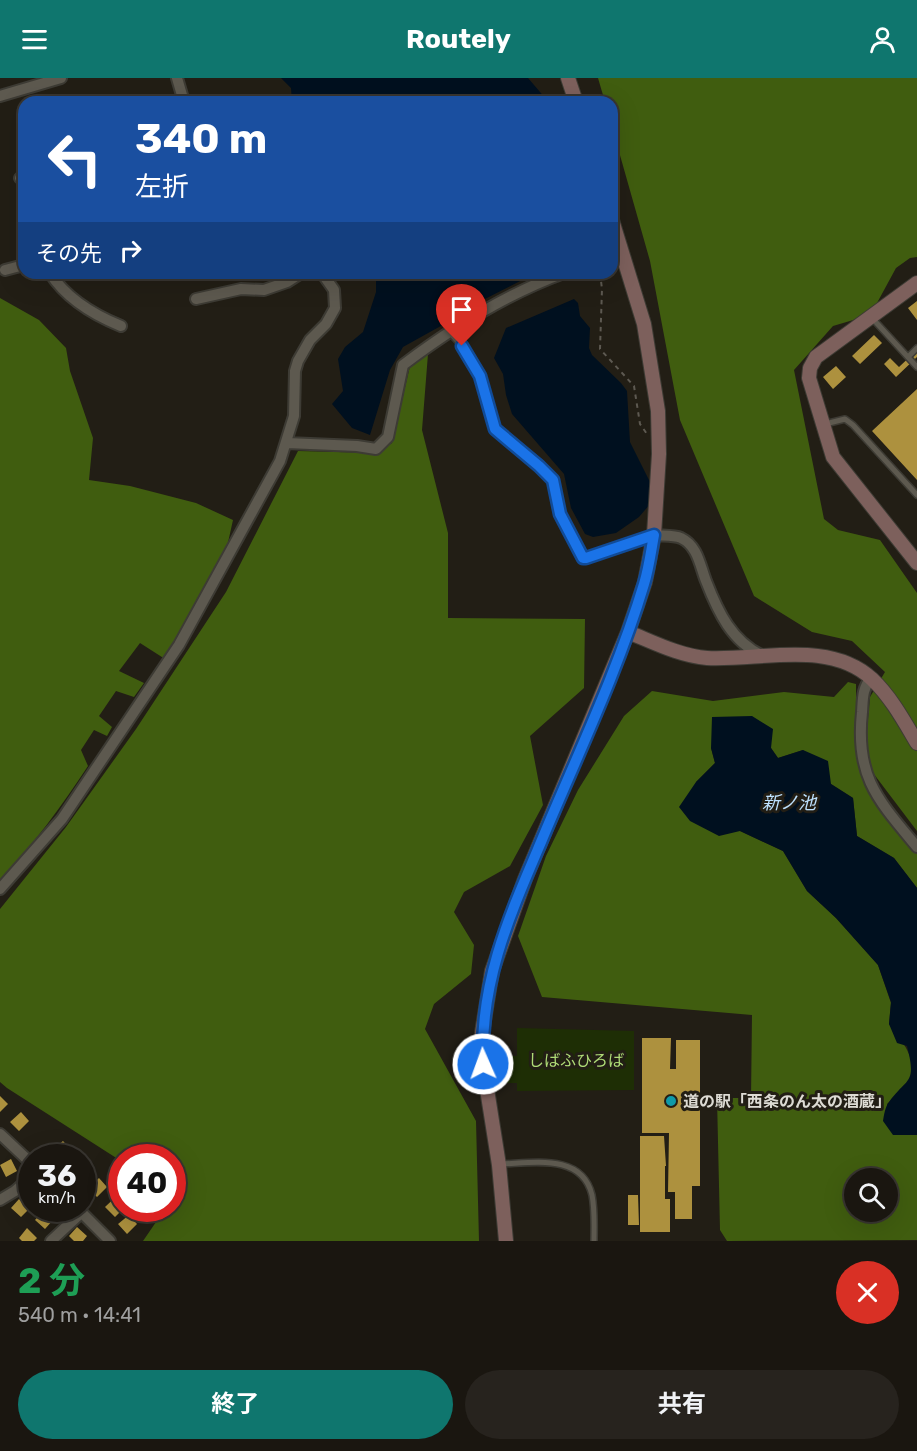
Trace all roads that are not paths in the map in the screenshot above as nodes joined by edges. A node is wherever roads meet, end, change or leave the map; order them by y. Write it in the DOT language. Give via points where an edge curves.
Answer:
graph roads {
  1 [pos="61,78"];
  2 [pos="177,78"];
  3 [pos="568,78"];
  4 [pos="19,84"];
  5 [pos="0,96"];
  6 [pos="182,96"];
  7 [pos="574,96"];
  8 [pos="618,258"];
  9 [pos="18,267"];
  10 [pos="5,270"];
  11 [pos="53,279"];
  12 [pos="292,279"];
  13 [pos="326,279"];
  14 [pos="551,279"];
  15 [pos="917,283"];
  16 [pos="196,299"];
  17 [pos="871,317"];
  18 [pos="122,326"];
  19 [pos="450,333"];
  20 [pos="917,348"];
  21 [pos="908,357"];
  22 [pos="917,367"];
  23 [pos="824,425"];
  24 [pos="287,442"];
  25 [pos="917,495"];
  26 [pos="654,535"];
  27 [pos="917,563"];
  28 [pos="628,632"];
  29 [pos="766,657"];
  30 [pos="871,678"];
  31 [pos="917,743"];
  32 [pos="917,847"];
  33 [pos="0,889"];
  34 [pos="0,1134"];
  35 [pos="18,1151"];
  36 [pos="499,1164"];
  37 [pos="18,1188"];
  38 [pos="0,1200"];
  39 [pos="69,1222"];
  40 [pos="91,1222"];
  41 [pos="51,1241"];
  42 [pos="110,1241"];
  43 [pos="506,1241"];
  44 [pos="594,1241"];
  1 -- 4 [label="street"];
  2 -- 6 [label="street"];
  3 -- 7 [label="street"];
  4 -- 5 [label="street"];
  8 -- 26 [label="street" via="644,324 658,411"];
  9 -- 10 [label="street"];
  11 -- 18 [label="street" via="82,306"];
  12 -- 16 [label="street" via="264,290 241,289"];
  13 -- 24 [label="street" via="334,290 334,308 298,361 294,416"];
  14 -- 19 [label="street" via="485,310"];
  15 -- 17 [label="street"];
  17 -- 21 [label="lane"];
  17 -- 23 [label="street" via="816,357 810,368 809,378"];
  19 -- 24 [label="street" via="403,365 388,437 376,449"];
  19 -- 26 [label="lane" via="480,376 495,429 553,480 560,514 583,558"];
  20 -- 21 [label="lane"];
  21 -- 22 [label="lane"];
  23 -- 25 [label="lane" via="845,419 853,424"];
  23 -- 27 [label="street" via="833,457"];
  24 -- 33 [label="street" via="179,645 62,819"];
  26 -- 28 [label="street" via="645,582"];
  26 -- 29 [label="street" via="681,538 696,552 723,620 740,641"];
  28 -- 29 [label="street" via="704,658"];
  28 -- 36 [label="street" via="525,879 492,971 483,1023 483,1054"];
  29 -- 30 [label="street" via="827,658"];
  30 -- 31 [label="street" via="896,707"];
  30 -- 32 [label="street" via="864,687 860,733 865,772 885,809"];
  34 -- 35 [label="street"];
  36 -- 43 [label="street"];
  36 -- 44 [label="lane" via="558,1163 578,1172 591,1191"];
  37 -- 38 [label="street"];
  39 -- 41 [label="street"];
  40 -- 42 [label="street"];
}
